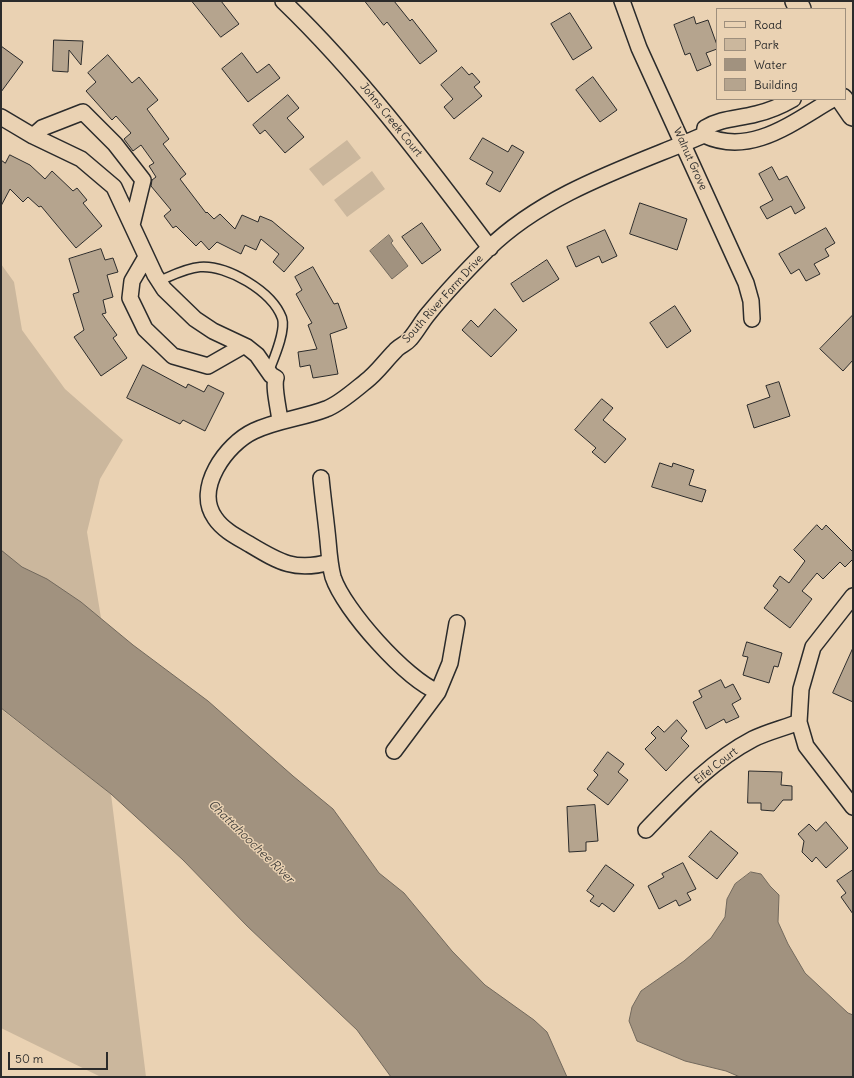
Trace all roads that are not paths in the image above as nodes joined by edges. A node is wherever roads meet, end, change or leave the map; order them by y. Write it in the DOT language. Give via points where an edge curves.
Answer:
graph roads {
  1 [pos="283,1"];
  2 [pos="622,1"];
  3 [pos="791,100"];
  4 [pos="831,100"];
  5 [pos="843,100"];
  6 [pos="853,115"];
  7 [pos="1,117"];
  8 [pos="704,134"];
  9 [pos="33,136"];
  10 [pos="683,144"];
  11 [pos="132,225"];
  12 [pos="490,248"];
  13 [pos="146,257"];
  14 [pos="159,281"];
  15 [pos="752,319"];
  16 [pos="242,346"];
  17 [pos="270,371"];
  18 [pos="280,421"];
  19 [pos="321,478"];
  20 [pos="330,562"];
  21 [pos="853,596"];
  22 [pos="457,623"];
  23 [pos="438,692"];
  24 [pos="799,722"];
  25 [pos="394,751"];
  26 [pos="853,807"];
  27 [pos="646,830"];
  1 -- 12 [label="street, Johns Creek Court" via="324,40 365,88 413,146"];
  2 -- 10 [label="street, Walnut Grove" via="639,48"];
  3 -- 8 [label="street, South River Farm Drive" via="756,115 717,121 705,128"];
  4 -- 8 [label="street" via="760,138 728,142"];
  5 -- 6 [label="main road"];
  7 -- 9 [label="street"];
  8 -- 10 [label="street, South River Farm Drive"];
  9 -- 11 [label="street" via="81,159 114,187"];
  9 -- 11 [label="street" via="42,128 83,112 115,144 143,180"];
  10 -- 12 [label="street, South River Farm Drive" via="555,200 535,212"];
  10 -- 15 [label="street, Walnut Grove" via="746,283"];
  11 -- 13 [label="street"];
  12 -- 18 [label="street, South River Farm Drive" via="429,312 409,340 397,348 367,381 328,409"];
  13 -- 14 [label="street"];
  13 -- 16 [label="street" via="132,281 130,298 145,329 174,356 208,366"];
  14 -- 16 [label="street" via="195,319"];
  14 -- 17 [label="lane" via="199,267 219,269 248,282 267,296 282,319 281,338"];
  16 -- 17 [label="street" via="257,354"];
  17 -- 18 [label="street" via="276,378 274,384 279,401"];
  18 -- 20 [label="street, South River Farm Drive" via="253,431 227,454 209,487 207,498 210,509 215,520 227,531 278,561 303,567"];
  19 -- 20 [label="street"];
  20 -- 23 [label="street" via="339,591 367,629 407,672"];
  21 -- 24 [label="street" via="813,647 801,689"];
  22 -- 23 [label="street" via="450,663"];
  23 -- 25 [label="street"];
  24 -- 26 [label="street" via="806,746"];
  24 -- 27 [label="street, Eifel Court" via="754,739 722,758 682,793"];
}
